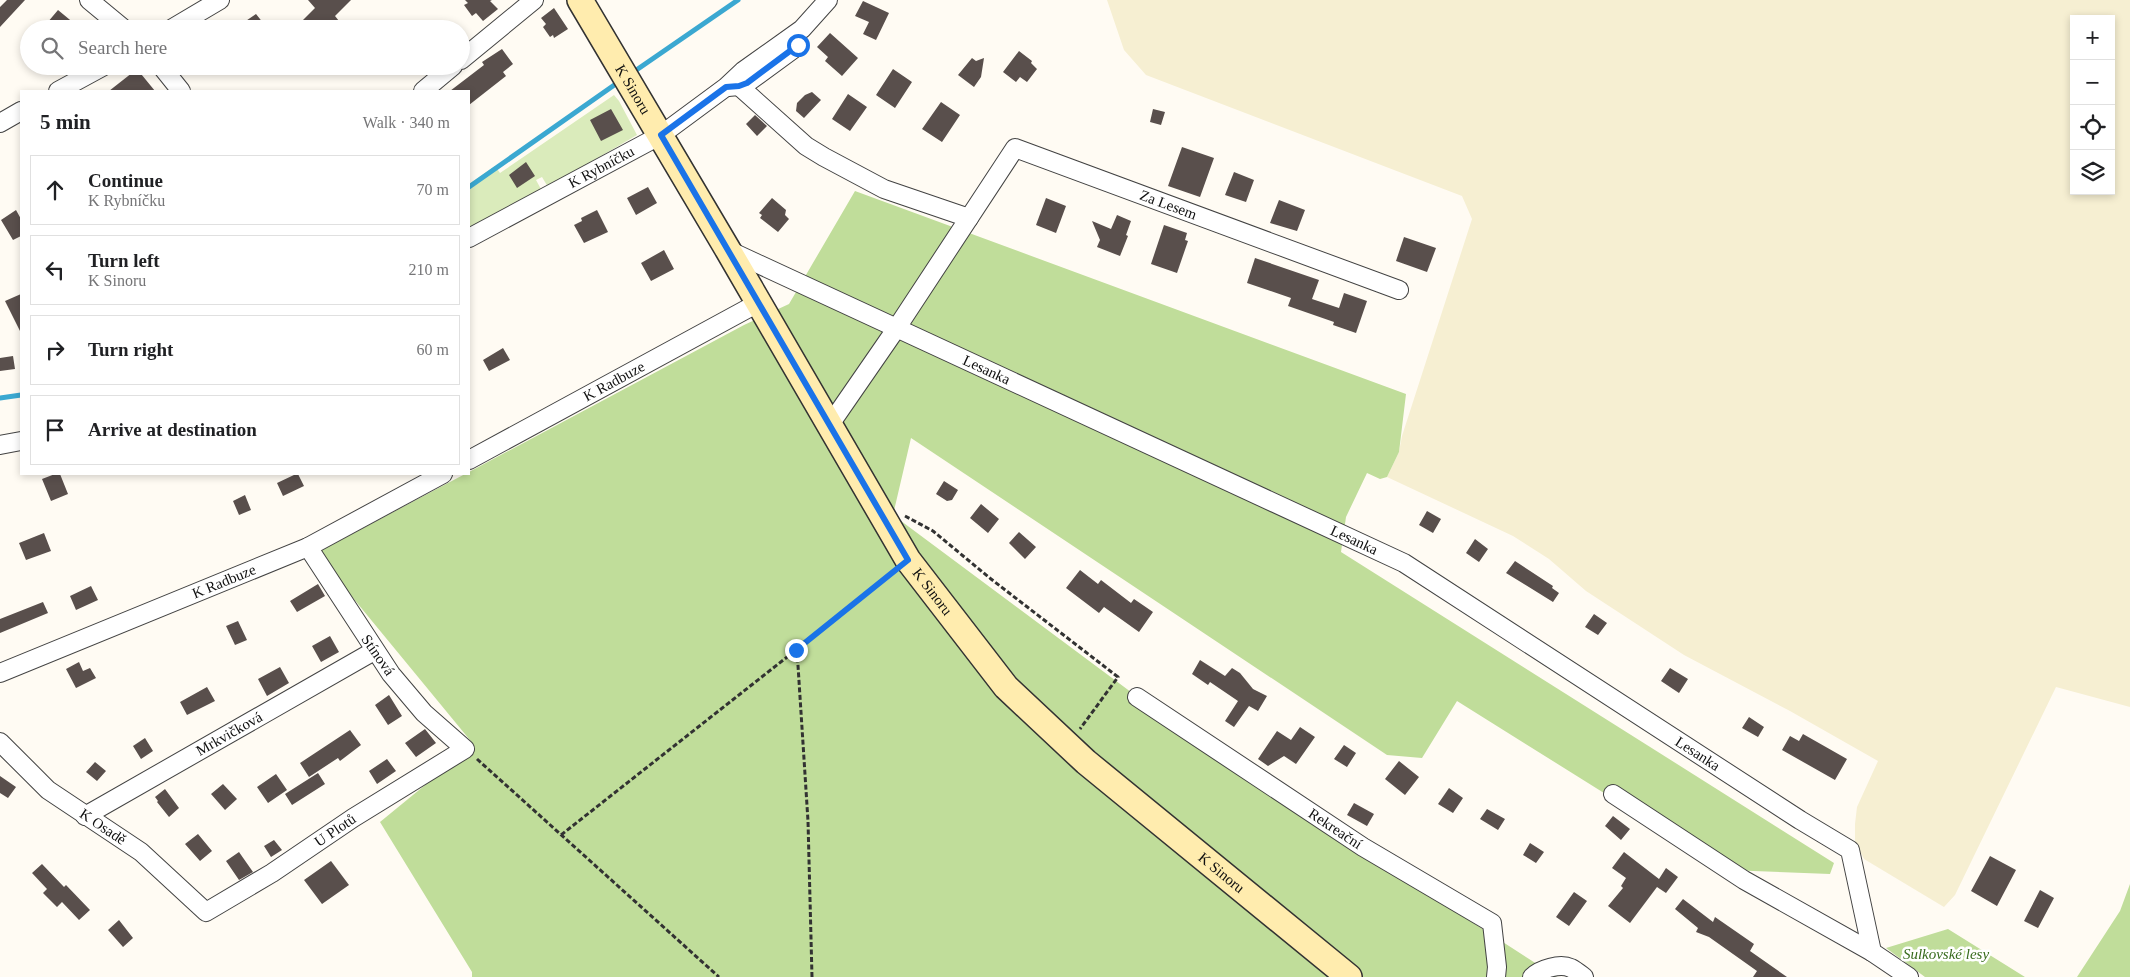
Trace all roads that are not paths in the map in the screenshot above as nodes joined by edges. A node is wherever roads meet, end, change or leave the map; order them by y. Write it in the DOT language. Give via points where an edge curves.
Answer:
graph roads {
  1 [pos="89,0"];
  2 [pos="220,0"];
  3 [pos="534,0"];
  4 [pos="580,0"];
  5 [pos="828,0"];
  6 [pos="843,0"];
  7 [pos="113,20"];
  8 [pos="186,20"];
  9 [pos="470,53"];
  10 [pos="87,75"];
  11 [pos="168,75"];
  12 [pos="443,75"];
  13 [pos="733,86"];
  14 [pos="60,90"];
  15 [pos="180,90"];
  16 [pos="424,90"];
  17 [pos="20,112"];
  18 [pos="0,123"];
  19 [pos="661,135"];
  20 [pos="970,218"];
  21 [pos="470,237"];
  22 [pos="728,250"];
  23 [pos="1399,290"];
  24 [pos="758,302"];
  25 [pos="896,328"];
  26 [pos="829,426"];
  27 [pos="20,441"];
  28 [pos="0,445"];
  29 [pos="470,459"];
  30 [pos="441,475"];
  31 [pos="308,547"];
  32 [pos="374,651"];
  33 [pos="0,673"];
  34 [pos="1138,697"];
  35 [pos="0,742"];
  36 [pos="465,749"];
  37 [pos="1613,794"];
  38 [pos="85,816"];
  39 [pos="206,912"];
  40 [pos="1872,952"];
  41 [pos="1349,977"];
  42 [pos="1496,977"];
  43 [pos="1532,977"];
  44 [pos="1584,977"];
  45 [pos="1909,977"];
  1 -- 7 [label="street"];
  2 -- 8 [label="street"];
  3 -- 9 [label="street"];
  4 -- 19 [label="street, K Sinoru"];
  5 -- 13 [label="street, K Rybníčku" via="802,29 743,71"];
  6 -- 13 [label="street, K Rybníčku" via="798,45 747,83"];
  10 -- 14 [label="street"];
  11 -- 15 [label="street"];
  12 -- 16 [label="street"];
  13 -- 19 [label="street, K Rybníčku"];
  13 -- 20 [label="street" via="824,157 884,189"];
  17 -- 18 [label="street"];
  19 -- 21 [label="street, K Rybníčku"];
  19 -- 22 [label="street, K Sinoru"];
  20 -- 23 [label="street, Za Lesem" via="1015,148"];
  20 -- 25 [label="street, Za Lesem"];
  22 -- 24 [label="street, K Sinoru"];
  22 -- 25 [label="street, Lesanka"];
  24 -- 26 [label="street, K Sinoru"];
  24 -- 29 [label="street, K Radbuze"];
  25 -- 26 [label="street, Za Lesem"];
  25 -- 40 [label="street, Lesanka" via="1404,563 1850,850"];
  26 -- 41 [label="street, K Sinoru" via="908,560 1006,687 1086,762"];
  27 -- 28 [label="street"];
  30 -- 31 [label="street, K Radbuze"];
  31 -- 32 [label="street, Stínová"];
  31 -- 33 [label="street, K Radbuze"];
  32 -- 36 [label="street, Stínová" via="424,713"];
  32 -- 38 [label="street, Mrkvičková"];
  34 -- 42 [label="street, Rekreační" via="1363,847 1492,923 1498,967"];
  35 -- 38 [label="street, K Osadě" via="48,790"];
  36 -- 39 [label="street, U Plotů"];
  37 -- 40 [label="street" via="1744,880"];
  38 -- 39 [label="street, K Osadě" via="141,852"];
  40 -- 45 [label="street"];
  43 -- 44 [label="street" via="1538,971 1569,967"];
}
